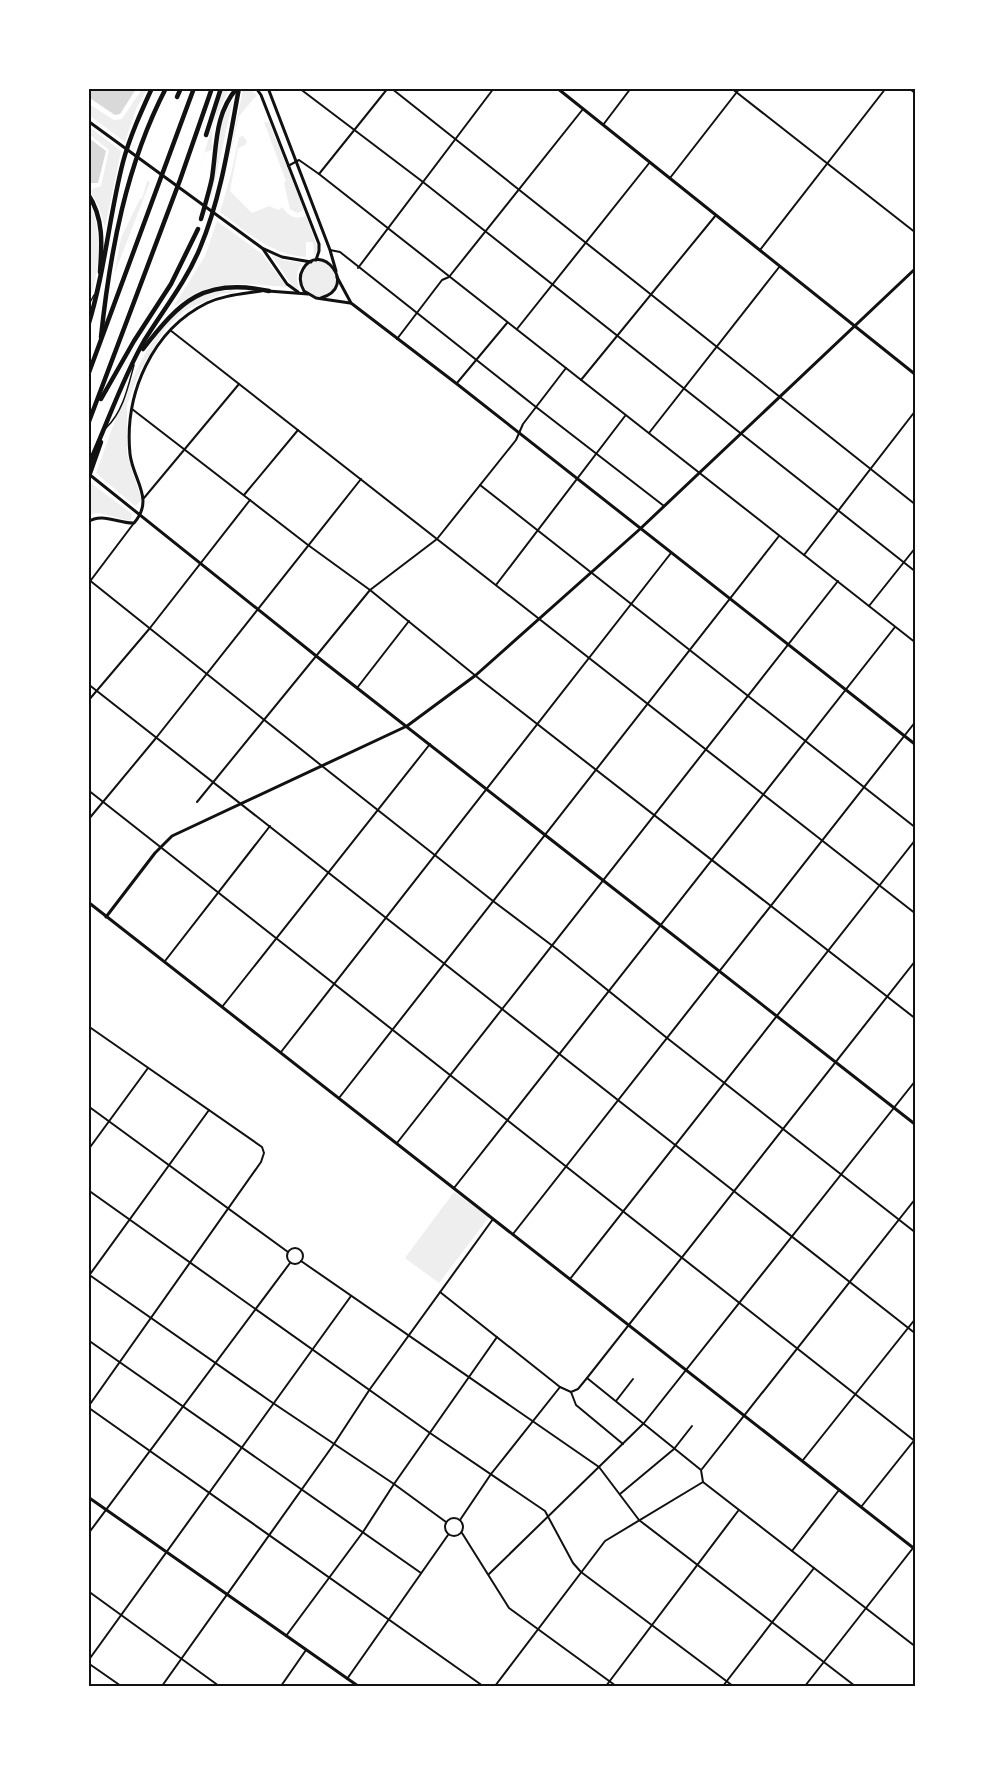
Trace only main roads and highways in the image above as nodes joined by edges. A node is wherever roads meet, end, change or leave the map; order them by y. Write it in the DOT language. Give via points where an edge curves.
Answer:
graph roads {
  1 [pos="152,88"];
  2 [pos="166,88"];
  3 [pos="180,88"];
  4 [pos="194,88"];
  5 [pos="212,88"];
  6 [pos="220,88"];
  7 [pos="236,90"];
  8 [pos="177,97"];
  9 [pos="206,135"];
  10 [pos="88,194"];
  11 [pos="201,219"];
  12 [pos="198,229"];
  13 [pos="99,287"];
  14 [pos="268,291"];
  15 [pos="88,326"];
  16 [pos="100,346"];
  17 [pos="136,358"];
  18 [pos="88,375"];
  19 [pos="94,411"];
  20 [pos="88,424"];
  21 [pos="104,431"];
  22 [pos="88,466"];
  23 [pos="88,479"];
  1 -- 13 [label="highway" via="123,162"];
  2 -- 16 [label="highway" via="123,202"];
  3 -- 8 [label="highway"];
  4 -- 16 [label="highway"];
  5 -- 19 [label="highway"];
  6 -- 9 [label="highway"];
  7 -- 11 [label="highway" via="220,116"];
  7 -- 17 [label="highway" via="219,186 200,249"];
  10 -- 13 [label="highway" via="96,207 102,240"];
  12 -- 19 [label="highway" via="171,284"];
  13 -- 15 [label="highway"];
  14 -- 17 [label="highway" via="228,287 195,296 165,321"];
  16 -- 18 [label="highway"];
  17 -- 21 [label="highway"];
  19 -- 20 [label="highway"];
  21 -- 22 [label="highway"];
  21 -- 23 [label="highway"];
}
